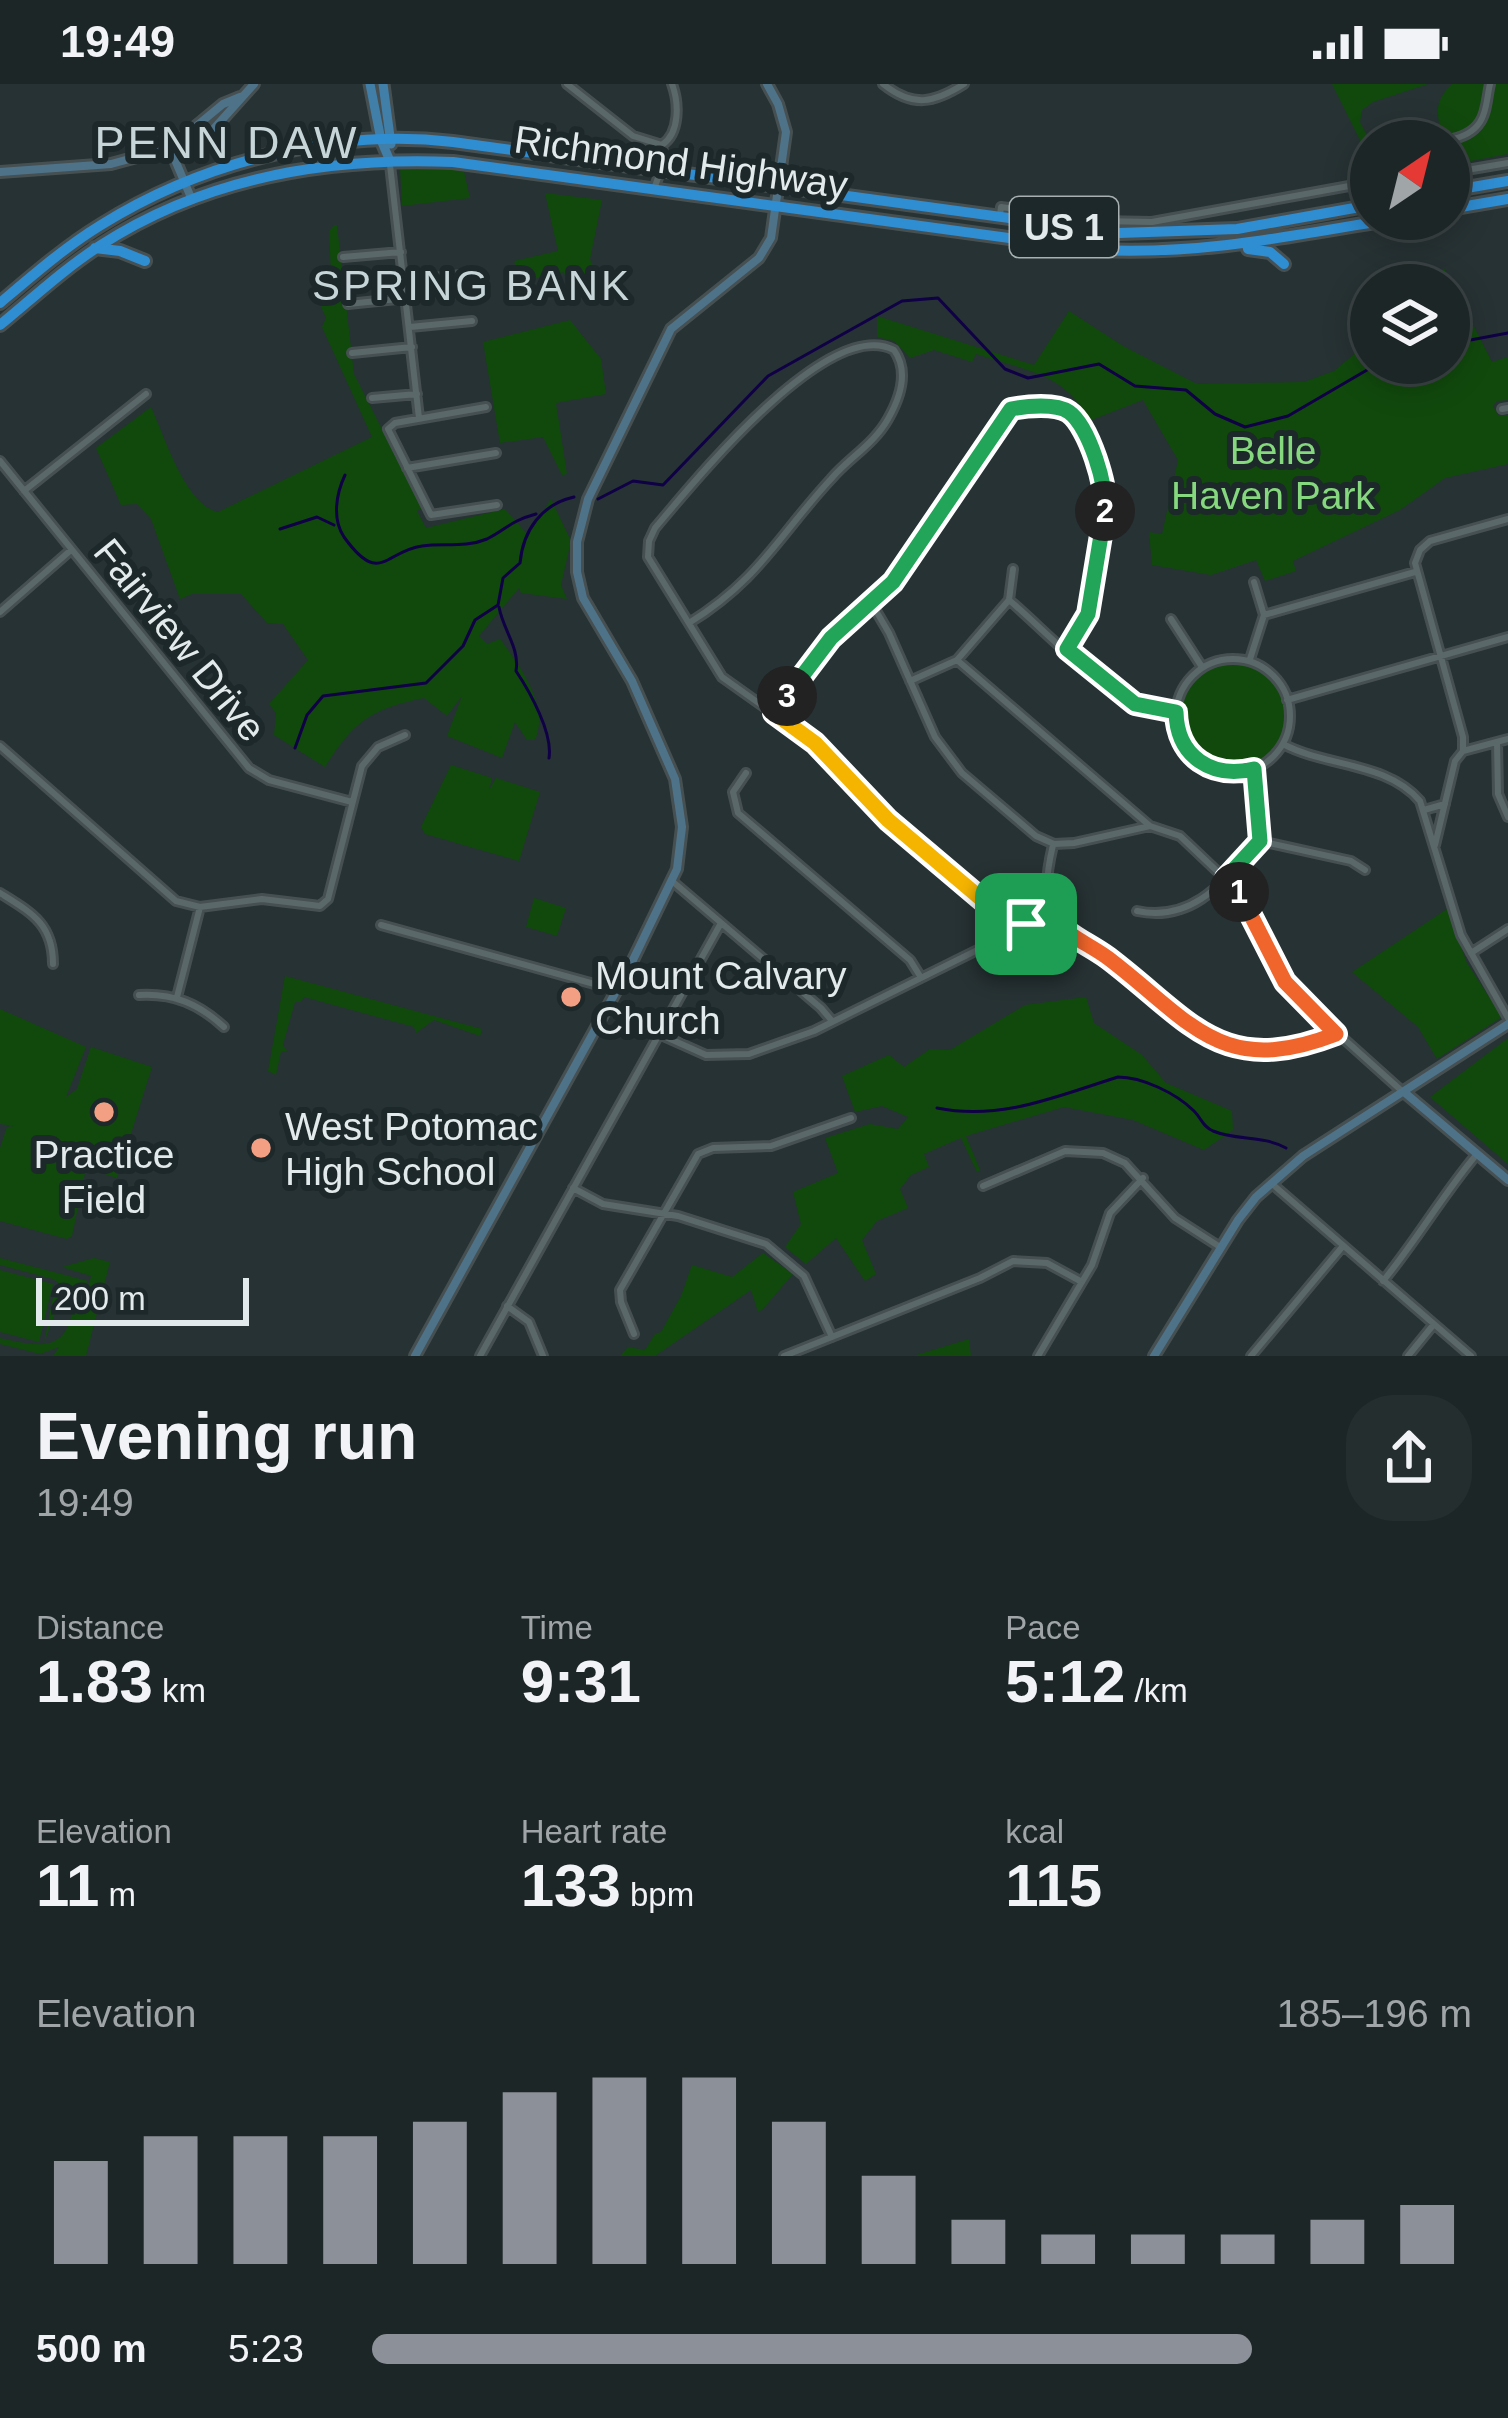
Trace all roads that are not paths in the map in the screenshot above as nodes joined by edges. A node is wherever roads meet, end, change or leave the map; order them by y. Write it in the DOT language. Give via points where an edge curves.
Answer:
graph roads {
  1 [pos="254,84"];
  2 [pos="370,84"];
  3 [pos="383,84"];
  4 [pos="567,84"];
  5 [pos="672,84"];
  6 [pos="767,84"];
  7 [pos="883,84"];
  8 [pos="964,84"];
  9 [pos="1490,84"];
  10 [pos="1470,132"];
  11 [pos="386,140"];
  12 [pos="662,145"];
  13 [pos="170,148"];
  14 [pos="390,161"];
  15 [pos="1508,163"];
  16 [pos="1470,169"];
  17 [pos="0,172"];
  18 [pos="660,172"];
  19 [pos="1508,181"];
  20 [pos="186,183"];
  21 [pos="1350,186"];
  22 [pos="1470,187"];
  23 [pos="780,188"];
  24 [pos="654,189"];
  25 [pos="1508,199"];
  26 [pos="192,200"];
  27 [pos="778,205"];
  28 [pos="1470,205"];
  29 [pos="1350,209"];
  30 [pos="999,218"];
  31 [pos="1350,227"];
  32 [pos="95,248"];
  33 [pos="1233,248"];
  34 [pos="401,252"];
  35 [pos="343,257"];
  36 [pos="145,261"];
  37 [pos="1284,264"];
  38 [pos="460,275"];
  39 [pos="405,281"];
  40 [pos="407,298"];
  41 [pos="0,303"];
  42 [pos="348,304"];
  43 [pos="472,321"];
  44 [pos="0,326"];
  45 [pos="410,327"];
  46 [pos="412,347"];
  47 [pos="352,353"];
  48 [pos="146,394"];
  49 [pos="417,394"];
  50 [pos="373,398"];
  51 [pos="486,407"];
  52 [pos="419,418"];
  53 [pos="496,453"];
  54 [pos="0,461"];
  55 [pos="406,468"];
  56 [pos="24,490"];
  57 [pos="497,505"];
  58 [pos="1508,519"];
  59 [pos="71,550"];
  60 [pos="1013,569"];
  61 [pos="1415,572"];
  62 [pos="1254,582"];
  63 [pos="1010,600"];
  64 [pos="872,604"];
  65 [pos="0,611"];
  66 [pos="1264,615"];
  67 [pos="1171,619"];
  68 [pos="689,622"];
  69 [pos="1508,637"];
  70 [pos="1067,649"];
  71 [pos="1440,657"];
  72 [pos="957,660"];
  73 [pos="1250,661"];
  74 [pos="1202,668"];
  75 [pos="910,681"];
  76 [pos="1287,700"];
  77 [pos="1176,712"];
  78 [pos="774,713"];
  79 [pos="405,734"];
  80 [pos="1508,739"];
  81 [pos="1497,742"];
  82 [pos="1282,744"];
  83 [pos="0,746"];
  84 [pos="1463,751"];
  85 [pos="1254,769"];
  86 [pos="746,772"];
  87 [pos="352,802"];
  88 [pos="1445,804"];
  89 [pos="1424,810"];
  90 [pos="1508,817"];
  91 [pos="1150,826"];
  92 [pos="1260,841"];
  93 [pos="1054,844"];
  94 [pos="1435,845"];
  95 [pos="1364,870"];
  96 [pos="1226,878"];
  97 [pos="672,881"];
  98 [pos="0,893"];
  99 [pos="200,908"];
  100 [pos="1137,911"];
  101 [pos="1050,914"];
  102 [pos="721,923"];
  103 [pos="1026,924"];
  104 [pos="381,925"];
  105 [pos="1508,929"];
  106 [pos="1469,954"];
  107 [pos="53,964"];
  108 [pos="920,976"];
  109 [pos="616,990"];
  110 [pos="139,995"];
  111 [pos="177,997"];
  112 [pos="832,1021"];
  113 [pos="1508,1021"];
  114 [pos="224,1028"];
  115 [pos="659,1034"];
  116 [pos="1336,1034"];
  117 [pos="1403,1092"];
  118 [pos="851,1118"];
  119 [pos="1477,1154"];
  120 [pos="1143,1178"];
  121 [pos="1508,1180"];
  122 [pos="1271,1183"];
  123 [pos="983,1186"];
  124 [pos="573,1188"];
  125 [pos="663,1213"];
  126 [pos="1343,1246"];
  127 [pos="1220,1247"];
  128 [pos="1383,1281"];
  129 [pos="1082,1282"];
  130 [pos="507,1306"];
  131 [pos="1434,1324"];
  132 [pos="634,1334"];
  133 [pos="832,1337"];
  134 [pos="415,1356"];
  135 [pos="480,1356"];
  136 [pos="542,1356"];
  137 [pos="784,1356"];
  138 [pos="1038,1356"];
  139 [pos="1154,1356"];
  140 [pos="1251,1356"];
  141 [pos="1408,1356"];
  142 [pos="1471,1356"];
  1 -- 13 [label="street" via="203,138"];
  2 -- 11 [label="main road"];
  3 -- 11 [label="main road"];
  4 -- 12 [label="street" via="633,136"];
  5 -- 12 [label="street" via="676,117"];
  6 -- 23 [label="street" via="786,132"];
  7 -- 8 [label="street" via="921,102"];
  9 -- 10 [label="street" via="1482,120"];
  11 -- 14 [label="main road"];
  11 -- 18 [label="highway, Richmond Highway / US 1"];
  11 -- 20 [label="highway, Richmond Highway / US 1" via="291,151"];
  12 -- 18 [label="street"];
  13 -- 17 [label="street" via="128,162"];
  13 -- 20 [label="street"];
  14 -- 24 [label="highway, Richmond Highway / US 1"];
  14 -- 26 [label="highway, Richmond Highway / US 1" via="284,172"];
  14 -- 34 [label="street"];
  15 -- 16 [label="street"];
  18 -- 23 [label="highway, Richmond Highway / US 1"];
  18 -- 24 [label="street"];
  19 -- 22 [label="highway"];
  20 -- 26 [label="street"];
  20 -- 41 [label="highway, Richmond Highway / US 1" via="98,227"];
  21 -- 30 [label="street" via="1152,222 1000,207"];
  23 -- 27 [label="street"];
  23 -- 30 [label="highway, Richmond Highway / US 1"];
  24 -- 27 [label="highway, Richmond Highway / US 1"];
  25 -- 28 [label="highway"];
  26 -- 32 [label="highway, Richmond Highway / US 1"];
  27 -- 33 [label="highway, Richmond Highway / US 1" via="1096,250"];
  27 -- 97 [label="street" via="763,253 671,329 579,526 584,598 675,779 682,827"];
  29 -- 30 [label="highway, Richmond Highway / US 1" via="1172,234"];
  31 -- 33 [label="highway, Richmond Highway / US 1"];
  32 -- 36 [label="highway"];
  32 -- 44 [label="highway, Richmond Highway / US 1"];
  33 -- 37 [label="highway" via="1267,251"];
  34 -- 35 [label="street"];
  34 -- 39 [label="street"];
  38 -- 39 [label="street"];
  39 -- 40 [label="street"];
  40 -- 42 [label="street"];
  40 -- 45 [label="street"];
  43 -- 45 [label="street"];
  45 -- 46 [label="street"];
  46 -- 47 [label="street"];
  46 -- 49 [label="street"];
  48 -- 56 [label="street"];
  49 -- 50 [label="street"];
  49 -- 52 [label="street"];
  51 -- 52 [label="street"];
  52 -- 55 [label="street" via="388,429"];
  53 -- 55 [label="street"];
  54 -- 56 [label="street, Fairview Drive"];
  55 -- 57 [label="street" via="438,516"];
  56 -- 59 [label="street, Fairview Drive"];
  58 -- 61 [label="street" via="1430,542"];
  59 -- 65 [label="street"];
  59 -- 87 [label="street, Fairview Drive" via="250,768"];
  60 -- 63 [label="street"];
  61 -- 66 [label="street"];
  61 -- 71 [label="street"];
  62 -- 66 [label="street"];
  63 -- 70 [label="street"];
  63 -- 72 [label="street"];
  64 -- 70 [label="street" via="1008,412 1065,410 1106,485 1088,614"];
  64 -- 75 [label="street"];
  64 -- 78 [label="street" via="831,638"];
  66 -- 73 [label="street"];
  67 -- 74 [label="street"];
  68 -- 68 [label="street" via="749,579 875,438 898,398 898,354 864,345 837,356 770,404 655,528 650,564"];
  68 -- 78 [label="street" via="722,677"];
  69 -- 71 [label="street"];
  70 -- 77 [label="street" via="1135,704"];
  71 -- 76 [label="street"];
  71 -- 84 [label="street"];
  72 -- 75 [label="street"];
  72 -- 91 [label="street"];
  73 -- 74 [label="street"];
  73 -- 76 [label="street" via="1273,676"];
  74 -- 77 [label="street"];
  75 -- 93 [label="street" via="954,765"];
  76 -- 82 [label="street"];
  77 -- 85 [label="street" via="1195,760 1225,772"];
  78 -- 103 [label="street" via="992,908"];
  79 -- 87 [label="street" via="366,759"];
  80 -- 81 [label="street"];
  81 -- 84 [label="street"];
  81 -- 90 [label="street" via="1498,794"];
  82 -- 85 [label="street"];
  82 -- 89 [label="street" via="1395,779"];
  83 -- 99 [label="street" via="162,892"];
  84 -- 88 [label="street"];
  85 -- 92 [label="street"];
  86 -- 108 [label="street" via="733,792 738,812"];
  87 -- 99 [label="street" via="329,904 262,899"];
  88 -- 89 [label="street"];
  88 -- 94 [label="street"];
  89 -- 94 [label="street"];
  91 -- 93 [label="street"];
  91 -- 96 [label="street" via="1180,836"];
  92 -- 95 [label="street"];
  92 -- 96 [label="street"];
  93 -- 101 [label="street"];
  94 -- 106 [label="street"];
  96 -- 100 [label="street" via="1185,910"];
  96 -- 116 [label="street" via="1285,982"];
  97 -- 102 [label="street"];
  97 -- 109 [label="street"];
  98 -- 107 [label="street" via="42,921"];
  99 -- 111 [label="street"];
  101 -- 103 [label="street"];
  101 -- 116 [label="street" via="1068,936 1214,1041 1273,1049"];
  102 -- 112 [label="street"];
  102 -- 115 [label="street"];
  103 -- 108 [label="street"];
  104 -- 109 [label="street"];
  105 -- 106 [label="street"];
  106 -- 113 [label="street"];
  108 -- 112 [label="street"];
  109 -- 134 [label="street"];
  110 -- 111 [label="street"];
  111 -- 114 [label="street"];
  112 -- 115 [label="street" via="732,1057 696,1052"];
  113 -- 117 [label="street"];
  115 -- 124 [label="street"];
  116 -- 117 [label="street"];
  117 -- 119 [label="street"];
  117 -- 122 [label="street"];
  118 -- 125 [label="street" via="771,1146 703,1151"];
  119 -- 121 [label="street"];
  119 -- 128 [label="street"];
  120 -- 123 [label="street" via="1113,1156 1081,1149"];
  120 -- 127 [label="street" via="1171,1214"];
  120 -- 129 [label="street" via="1111,1213"];
  122 -- 126 [label="street"];
  122 -- 127 [label="street"];
  124 -- 125 [label="street" via="603,1204"];
  124 -- 130 [label="street"];
  125 -- 132 [label="street" via="620,1290"];
  125 -- 133 [label="street" via="780,1252 809,1285"];
  126 -- 128 [label="street"];
  126 -- 140 [label="street"];
  127 -- 139 [label="street"];
  128 -- 131 [label="street"];
  129 -- 133 [label="street" via="1021,1259"];
  129 -- 138 [label="street"];
  130 -- 135 [label="street"];
  130 -- 136 [label="street" via="526,1318"];
  131 -- 141 [label="street"];
  131 -- 142 [label="street"];
  133 -- 137 [label="street"];
}
